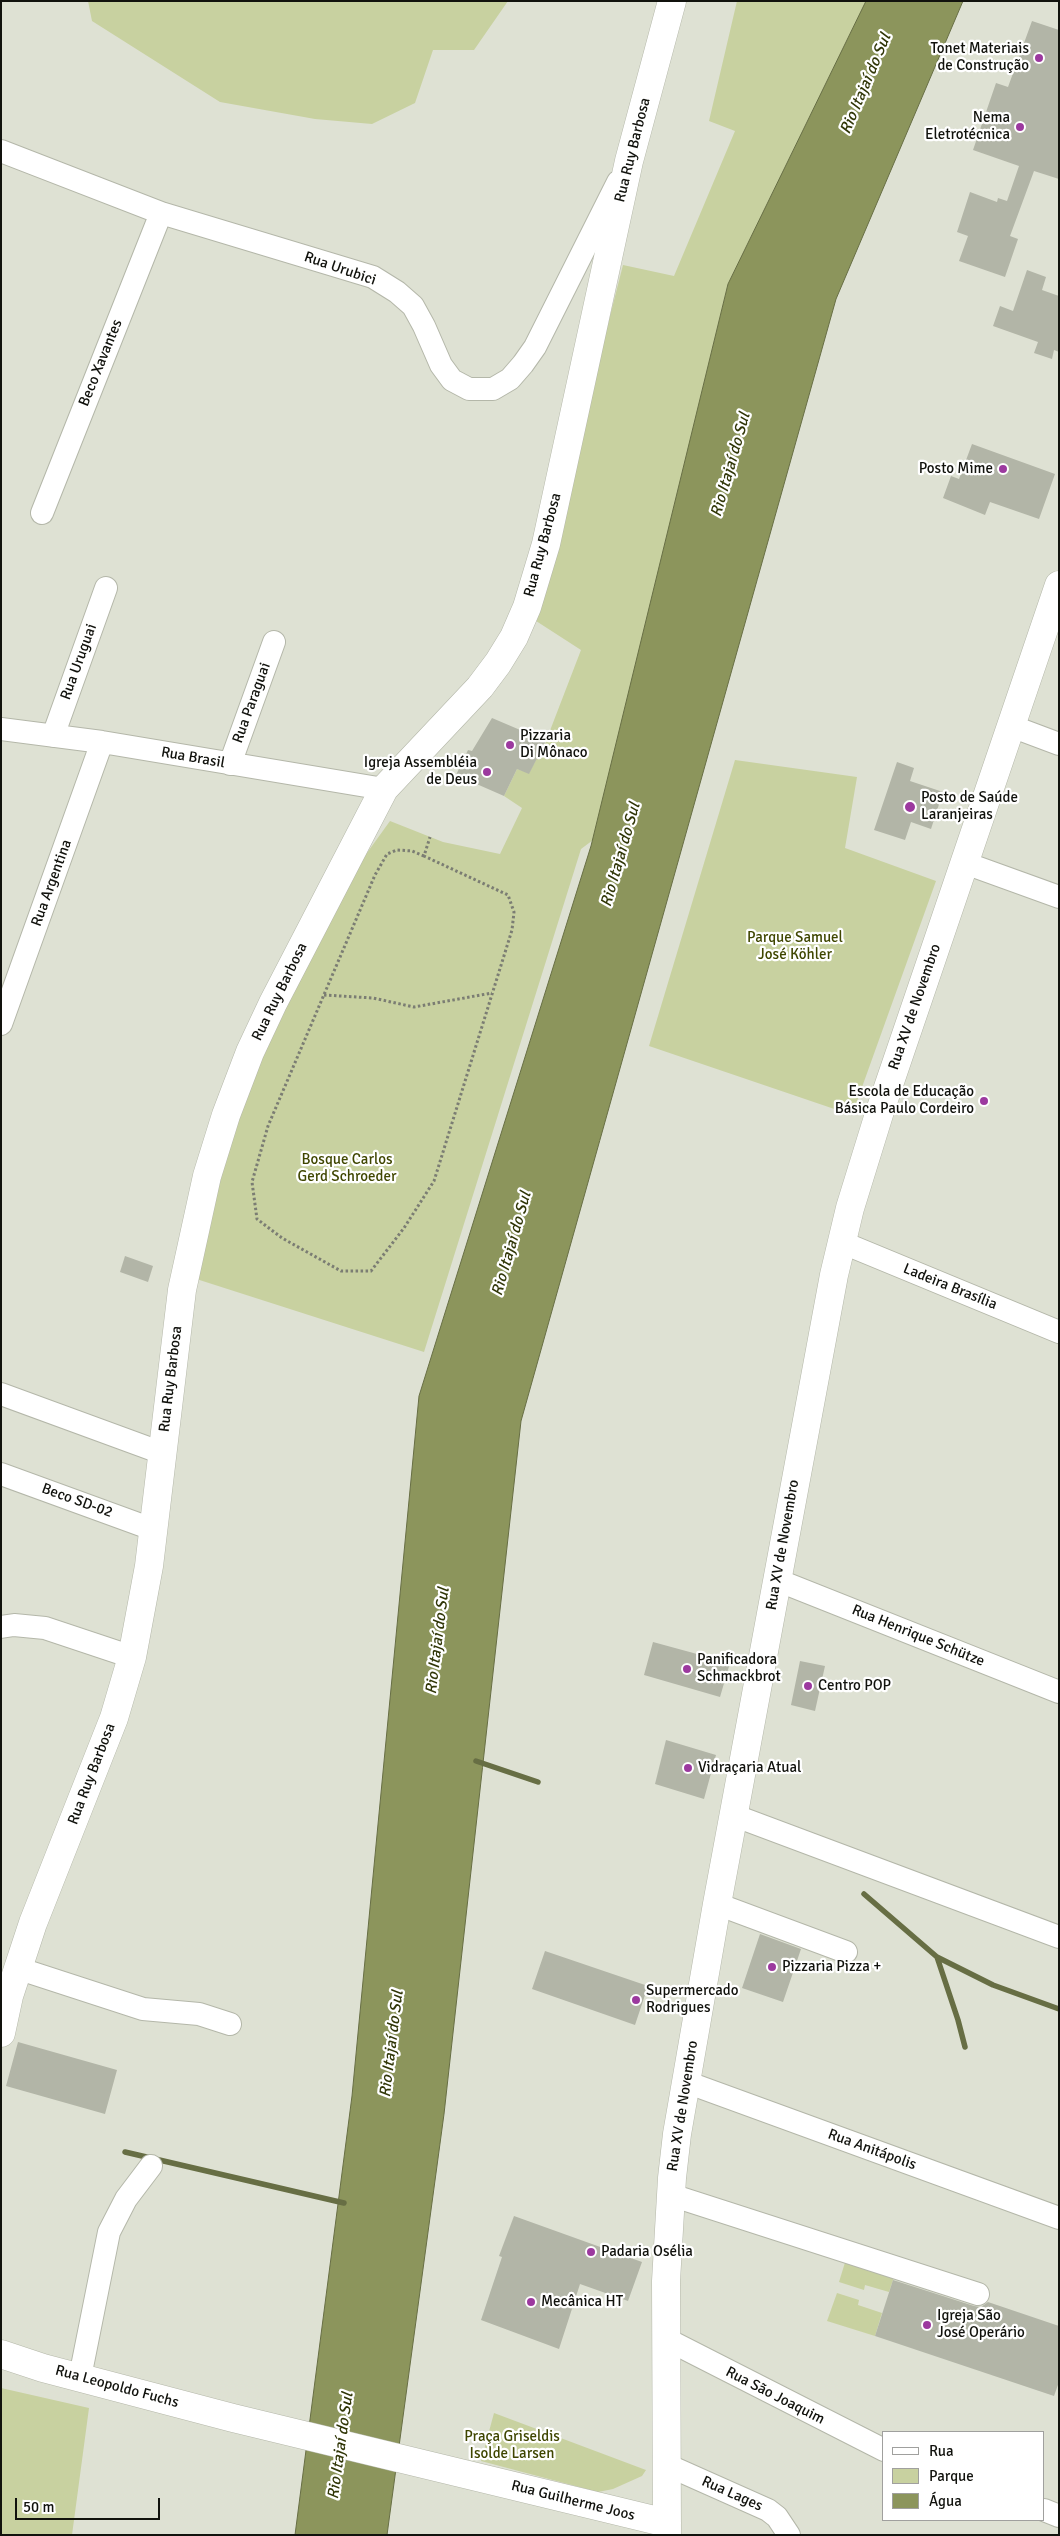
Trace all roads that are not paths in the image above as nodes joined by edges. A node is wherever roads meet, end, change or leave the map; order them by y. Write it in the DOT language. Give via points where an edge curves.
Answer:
graph roads {
  1 [pos="672,1"];
  2 [pos="1,151"];
  3 [pos="629,161"];
  4 [pos="161,213"];
  5 [pos="42,513"];
  6 [pos="1059,585"];
  7 [pos="106,588"];
  8 [pos="274,642"];
  9 [pos="1011,726"];
  10 [pos="1,729"];
  11 [pos="53,736"];
  12 [pos="102,742"];
  13 [pos="1059,744"];
  14 [pos="230,764"];
  15 [pos="384,789"];
  16 [pos="965,863"];
  17 [pos="1059,897"];
  18 [pos="1,1024"];
  19 [pos="841,1242"];
  20 [pos="1059,1332"];
  21 [pos="1,1394"];
  22 [pos="162,1454"];
  23 [pos="1,1474"];
  24 [pos="152,1529"];
  25 [pos="777,1580"];
  26 [pos="1,1626"];
  27 [pos="132,1657"];
  28 [pos="1059,1692"];
  29 [pos="733,1815"];
  30 [pos="717,1904"];
  31 [pos="1059,1937"];
  32 [pos="846,1952"];
  33 [pos="18,1968"];
  34 [pos="5,1994"];
  35 [pos="230,2024"];
  36 [pos="1,2033"];
  37 [pos="686,2082"];
  38 [pos="151,2166"];
  39 [pos="671,2194"];
  40 [pos="1059,2218"];
  41 [pos="978,2294"];
  42 [pos="666,2339"];
  43 [pos="1,2354"];
  44 [pos="80,2377"];
  45 [pos="882,2449"];
  46 [pos="667,2465"];
  47 [pos="479,2478"];
  48 [pos="1045,2510"];
  49 [pos="1059,2516"];
  50 [pos="667,2529"];
  51 [pos="789,2535"];
  1 -- 3 [label="main road, Rua Ruy Barbosa"];
  2 -- 4 [label="street, Rua Urubici"];
  3 -- 4 [label="street, Rua Urubici" via="535,347 510,379 493,389 469,389 452,380 441,365 413,306 373,277"];
  3 -- 15 [label="main road, Rua Ruy Barbosa" via="546,544 527,607 510,643 480,687"];
  4 -- 5 [label="street, Beco Xavantes"];
  6 -- 9 [label="main road, Rua XV de Novembro"];
  7 -- 11 [label="street, Rua Uruguai"];
  8 -- 14 [label="street, Rua Paraguai"];
  9 -- 13 [label="street"];
  9 -- 16 [label="main road, Rua XV de Novembro"];
  10 -- 11 [label="street, Rua Brasil"];
  11 -- 12 [label="street, Rua Brasil"];
  12 -- 14 [label="street, Rua Brasil"];
  12 -- 18 [label="street, Rua Argentina"];
  14 -- 15 [label="street, Rua Brasil"];
  15 -- 22 [label="main road, Rua Ruy Barbosa" via="273,1002 226,1115 207,1176 182,1290"];
  16 -- 17 [label="street"];
  16 -- 19 [label="main road, Rua XV de Novembro" via="880,1111"];
  19 -- 20 [label="street, Ladeira Brasília"];
  19 -- 25 [label="main road, Rua XV de Novembro"];
  21 -- 22 [label="street"];
  22 -- 24 [label="main road, Rua Ruy Barbosa"];
  23 -- 24 [label="street, Beco SD-02"];
  24 -- 27 [label="main road, Rua Ruy Barbosa"];
  25 -- 28 [label="street, Rua Henrique Schütze"];
  25 -- 29 [label="main road, Rua XV de Novembro"];
  26 -- 27 [label="street" via="45,1628"];
  27 -- 33 [label="main road, Rua Ruy Barbosa" via="114,1718"];
  29 -- 30 [label="main road, Rua XV de Novembro"];
  29 -- 31 [label="street"];
  30 -- 32 [label="street"];
  30 -- 37 [label="main road, Rua XV de Novembro"];
  33 -- 34 [label="main road, Rua Ruy Barbosa"];
  33 -- 35 [label="street" via="143,2010 199,2014"];
  34 -- 36 [label="main road, Rua Ruy Barbosa"];
  37 -- 39 [label="main road, Rua XV de Novembro"];
  37 -- 40 [label="street, Rua Anitápolis"];
  38 -- 44 [label="street" via="126,2199 109,2232"];
  39 -- 41 [label="street"];
  39 -- 42 [label="main road, Rua XV de Novembro"];
  42 -- 45 [label="street, Rua São Joaquim"];
  42 -- 46 [label="main road, Rua XV de Novembro"];
  43 -- 44 [label="main road, Rua Leopoldo Fuchs"];
  44 -- 47 [label="main road, Rua Leopoldo Fuchs"];
  46 -- 50 [label="main road, Rua XV de Novembro"];
  46 -- 51 [label="street, Rua Lages" via="768,2510 778,2517"];
  47 -- 50 [label="main road, Rua Guilherme Joos"];
  48 -- 49 [label="street"];
}
